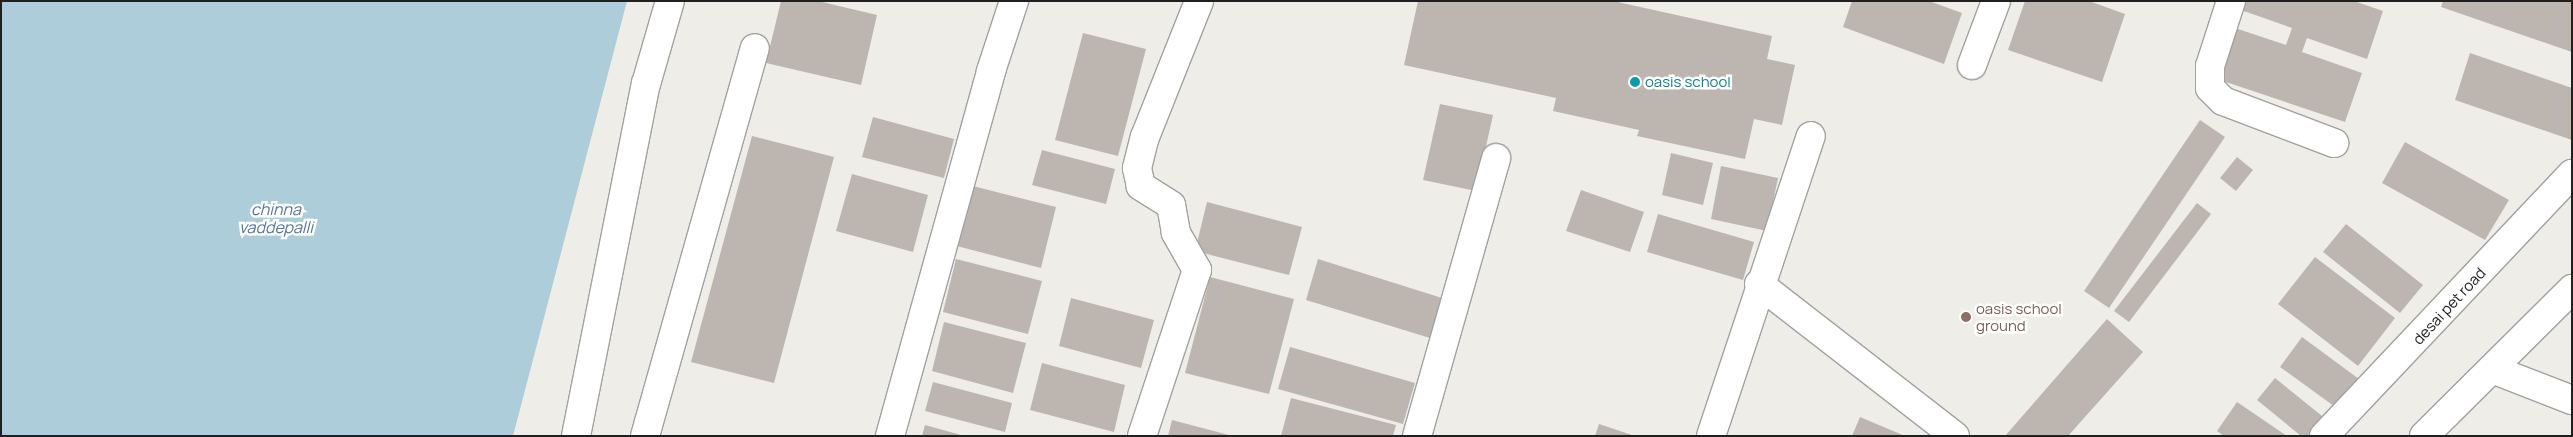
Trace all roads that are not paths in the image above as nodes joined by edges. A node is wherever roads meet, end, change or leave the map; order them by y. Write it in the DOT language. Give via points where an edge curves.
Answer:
graph roads {
  1 [pos="670,1"];
  2 [pos="1014,1"];
  3 [pos="1199,1"];
  4 [pos="1996,1"];
  5 [pos="2231,1"];
  6 [pos="755,48"];
  7 [pos="1972,64"];
  8 [pos="1811,136"];
  9 [pos="2334,143"];
  10 [pos="1496,158"];
  11 [pos="2572,174"];
  12 [pos="1759,284"];
  13 [pos="2572,289"];
  14 [pos="2492,369"];
  15 [pos="2572,400"];
  16 [pos="2428,435"];
  17 [pos="576,436"];
  18 [pos="646,436"];
  19 [pos="890,436"];
  20 [pos="1142,436"];
  21 [pos="1417,436"];
  22 [pos="1711,436"];
  23 [pos="1955,436"];
  24 [pos="2324,436"];
  1 -- 17 [label="street" via="646,84"];
  2 -- 19 [label="street" via="990,71"];
  3 -- 20 [label="street" via="1145,137 1137,168 1141,186 1171,205 1176,233 1197,270"];
  4 -- 7 [label="street"];
  5 -- 9 [label="street" via="2210,66 2210,88 2223,101"];
  6 -- 18 [label="street"];
  8 -- 12 [label="street"];
  10 -- 21 [label="street"];
  11 -- 24 [label="street, desai pet road"];
  12 -- 22 [label="street"];
  12 -- 23 [label="street"];
  13 -- 14 [label="street"];
  14 -- 15 [label="street"];
  14 -- 16 [label="street"];
}
